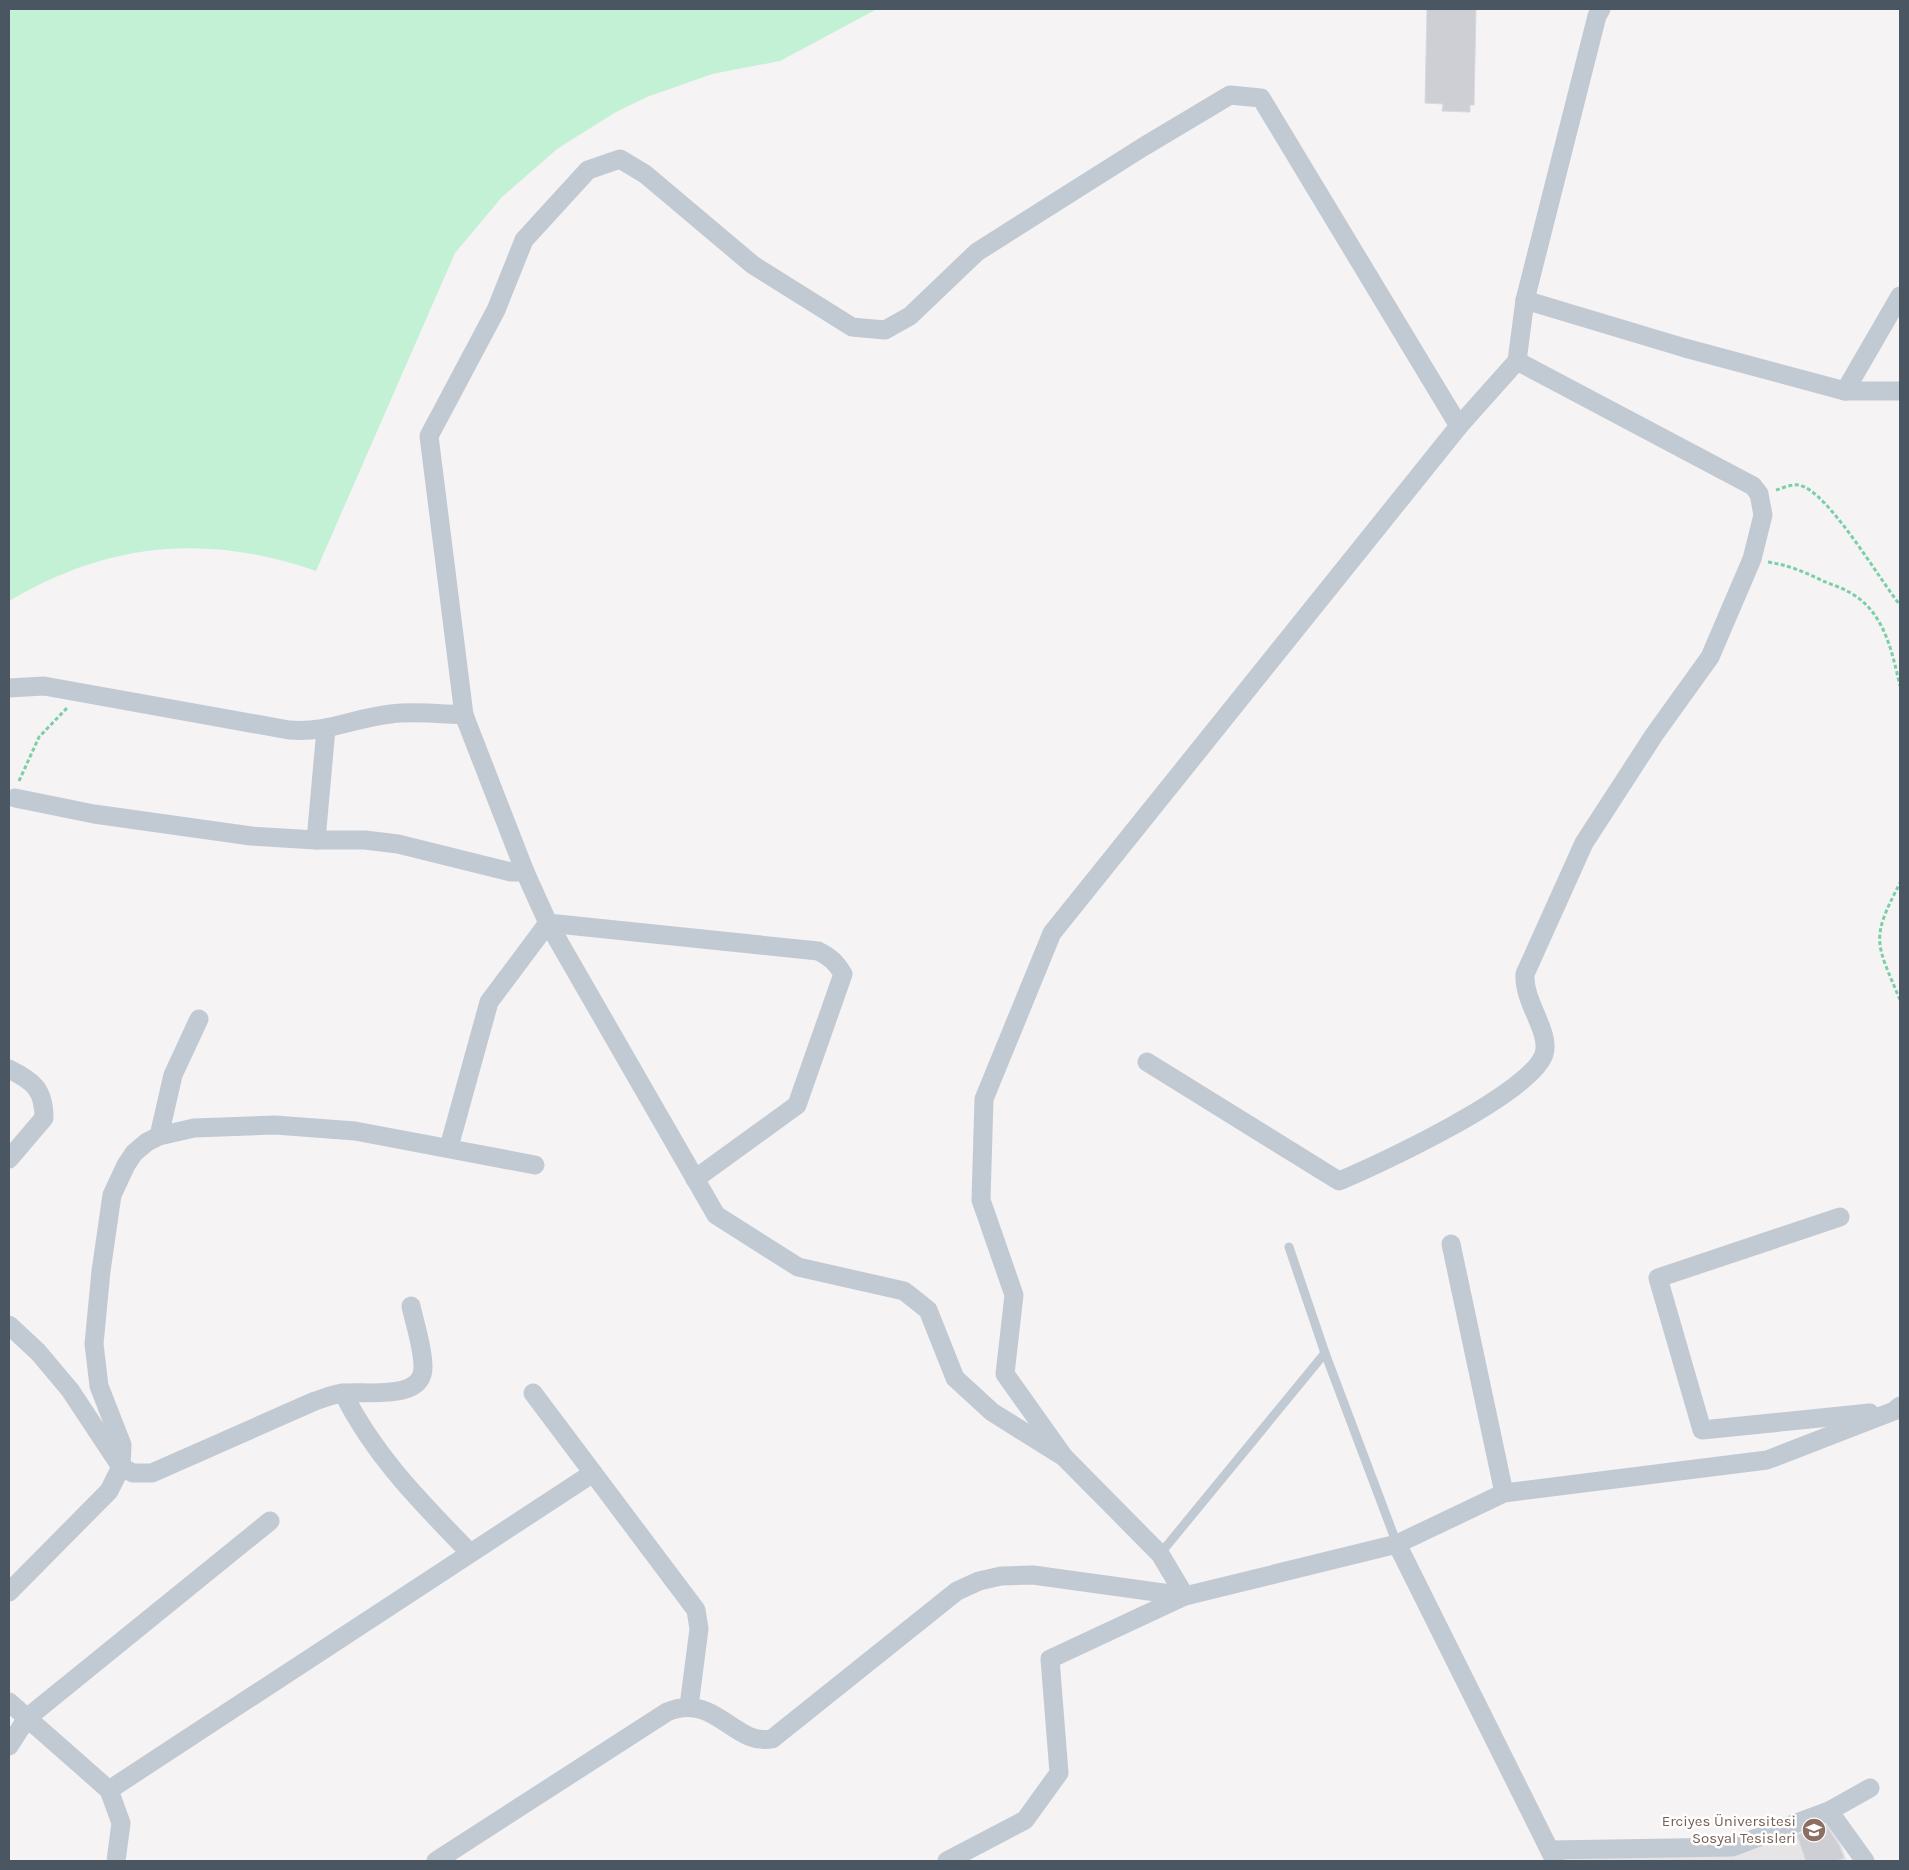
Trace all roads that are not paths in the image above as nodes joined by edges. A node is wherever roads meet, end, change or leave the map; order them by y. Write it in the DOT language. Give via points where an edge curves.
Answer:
graph roads {
  1 [pos="1601,9"];
  2 [pos="1900,296"];
  3 [pos="1525,300"];
  4 [pos="1516,361"];
  5 [pos="1845,391"];
  6 [pos="1900,391"];
  7 [pos="1459,426"];
  8 [pos="9,688"];
  9 [pos="464,715"];
  10 [pos="326,730"];
  11 [pos="15,798"];
  12 [pos="316,840"];
  13 [pos="525,872"];
  14 [pos="548,923"];
  15 [pos="199,1019"];
  16 [pos="1147,1062"];
  17 [pos="9,1069"];
  18 [pos="159,1136"];
  19 [pos="449,1147"];
  20 [pos="9,1159"];
  21 [pos="535,1165"];
  22 [pos="695,1179"];
  23 [pos="1840,1217"];
  24 [pos="1451,1244"];
  25 [pos="1289,1247"];
  26 [pos="411,1306"];
  27 [pos="9,1325"];
  28 [pos="1325,1353"];
  29 [pos="343,1393"];
  30 [pos="533,1393"];
  31 [pos="1897,1408"];
  32 [pos="1064,1457"];
  33 [pos="122,1467"];
  34 [pos="593,1472"];
  35 [pos="1504,1493"];
  36 [pos="270,1521"];
  37 [pos="1397,1544"];
  38 [pos="470,1553"];
  39 [pos="1160,1554"];
  40 [pos="9,1592"];
  41 [pos="1185,1596"];
  42 [pos="9,1702"];
  43 [pos="689,1706"];
  44 [pos="27,1718"];
  45 [pos="9,1746"];
  46 [pos="1870,1788"];
  47 [pos="109,1790"];
  48 [pos="1829,1811"];
  49 [pos="1553,1856"];
  50 [pos="116,1861"];
  51 [pos="436,1861"];
  52 [pos="947,1861"];
  53 [pos="1865,1861"];
  1 -- 3 [label="street"];
  2 -- 5 [label="street"];
  3 -- 4 [label="street"];
  3 -- 5 [label="street" via="1684,348"];
  4 -- 7 [label="street"];
  4 -- 16 [label="street" via="1753,486 1759,494 1764,515 1752,559 1710,657 1654,734 1584,843 1525,974 1526,995 1546,1041 1544,1054 1528,1077 1445,1130 1339,1181"];
  5 -- 6 [label="street"];
  7 -- 9 [label="street" via="1261,98 1230,95 1143,147 977,252 910,316 885,330 852,327 753,265 645,174 620,159 588,170 524,240 496,310 428,436"];
  7 -- 32 [label="street" via="1052,933 984,1099 981,1200 1014,1295 1005,1374"];
  8 -- 10 [label="street" via="44,686 289,730"];
  9 -- 10 [label="street" via="391,714"];
  9 -- 13 [label="street"];
  10 -- 12 [label="street"];
  11 -- 12 [label="street" via="94,814 251,836"];
  12 -- 13 [label="street" via="398,844 511,872"];
  13 -- 14 [label="street"];
  14 -- 19 [label="street" via="489,1002"];
  14 -- 22 [label="street"];
  14 -- 22 [label="street" via="818,951 837,964 843,974 798,1106"];
  15 -- 18 [label="street" via="173,1075"];
  17 -- 20 [label="street" via="28,1078 38,1090 44,1118"];
  18 -- 19 [label="street" via="194,1128 275,1125 355,1131"];
  18 -- 33 [label="street" via="134,1153 118,1179 109,1210 101,1271 95,1364 105,1406 122,1445"];
  19 -- 21 [label="street"];
  22 -- 32 [label="street" via="716,1215 798,1267 904,1291 928,1310 955,1378 992,1412"];
  23 -- 31 [label="street" via="1658,1278 1702,1430"];
  24 -- 35 [label="street"];
  25 -- 28 [label="lane"];
  26 -- 29 [label="street" via="423,1367 419,1381 407,1390"];
  27 -- 33 [label="street" via="38,1352 70,1390"];
  28 -- 37 [label="lane"];
  28 -- 39 [label="lane"];
  29 -- 33 [label="street" via="315,1401 152,1473 133,1473"];
  29 -- 38 [label="street" via="360,1425 394,1473"];
  30 -- 34 [label="street"];
  31 -- 35 [label="street" via="1767,1460"];
  32 -- 39 [label="street"];
  33 -- 40 [label="street" via="109,1491"];
  34 -- 38 [label="street"];
  34 -- 43 [label="street" via="696,1610 699,1628"];
  35 -- 37 [label="street"];
  36 -- 44 [label="street"];
  37 -- 41 [label="street"];
  37 -- 49 [label="street"];
  38 -- 47 [label="street"];
  39 -- 41 [label="street"];
  41 -- 43 [label="street" via="1033,1575 1001,1576 958,1590 772,1738 756,1739 709,1712"];
  41 -- 52 [label="street" via="1050,1658 1059,1773 1025,1820"];
  42 -- 44 [label="street"];
  43 -- 51 [label="street" via="668,1712"];
  44 -- 45 [label="street"];
  44 -- 47 [label="street"];
  46 -- 48 [label="street"];
  47 -- 50 [label="street" via="121,1823"];
  48 -- 49 [label="street" via="1732,1847"];
  48 -- 53 [label="street"];
}
